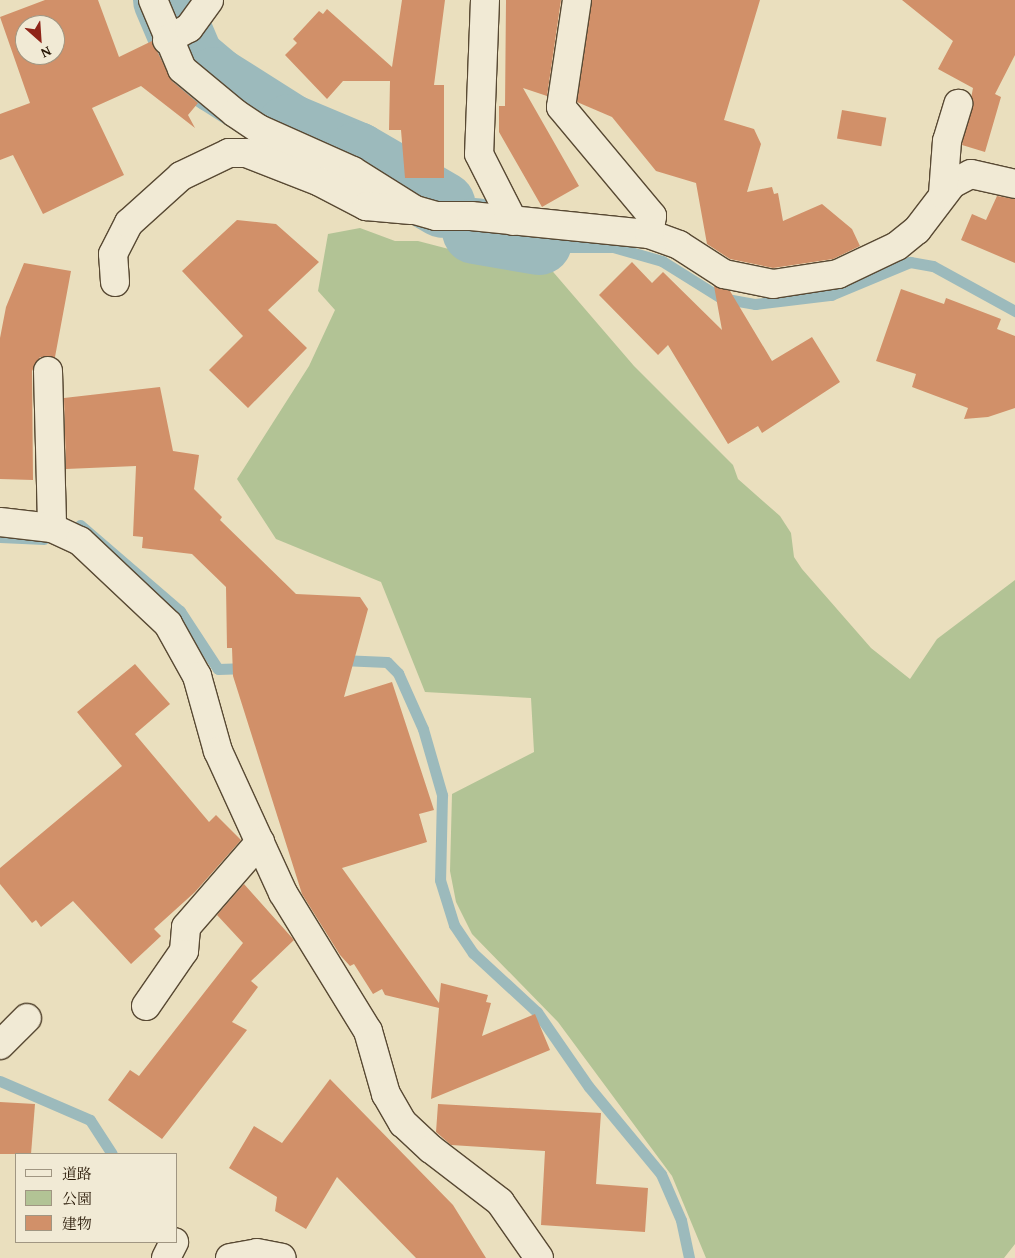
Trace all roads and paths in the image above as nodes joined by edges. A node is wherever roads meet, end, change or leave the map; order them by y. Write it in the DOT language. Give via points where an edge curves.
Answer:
graph roads {
  1 [pos="153,0"];
  2 [pos="209,0"];
  3 [pos="485,0"];
  4 [pos="578,0"];
  5 [pos="176,35"];
  6 [pos="958,104"];
  7 [pos="1015,184"];
  8 [pos="943,194"];
  9 [pos="415,210"];
  10 [pos="513,221"];
  11 [pos="649,234"];
  12 [pos="115,282"];
  13 [pos="48,371"];
  14 [pos="0,522"];
  15 [pos="52,528"];
  16 [pos="260,842"];
  17 [pos="146,1006"];
  18 [pos="27,1018"];
  19 [pos="0,1045"];
  20 [pos="536,1257"];
  21 [pos="230,1258"];
  22 [pos="282,1258"];
  1 -- 5 [label="street"];
  2 -- 5 [label="street"];
  3 -- 10 [label="street" via="479,154"];
  4 -- 11 [label="street" via="561,108 652,216"];
  5 -- 9 [label="street" via="182,69 235,113 259,130 353,171"];
  6 -- 8 [label="street" via="946,141"];
  7 -- 8 [label="street" via="971,174"];
  8 -- 11 [label="street" via="917,230 897,246 854,268 806,282 747,282 724,274 679,245"];
  9 -- 10 [label="street" via="436,216"];
  9 -- 12 [label="street" via="366,206 320,182 246,153 229,153 181,176 129,224 113,254"];
  10 -- 11 [label="street"];
  13 -- 15 [label="street"];
  14 -- 15 [label="street"];
  15 -- 16 [label="street" via="80,541 148,602 184,648 218,751"];
  16 -- 17 [label="street" via="186,927 184,951"];
  16 -- 20 [label="street" via="290,905 368,1031 386,1094 404,1122 500,1202"];
  18 -- 19 [label="street"];
  21 -- 22 [label="street" via="257,1253"];
}
